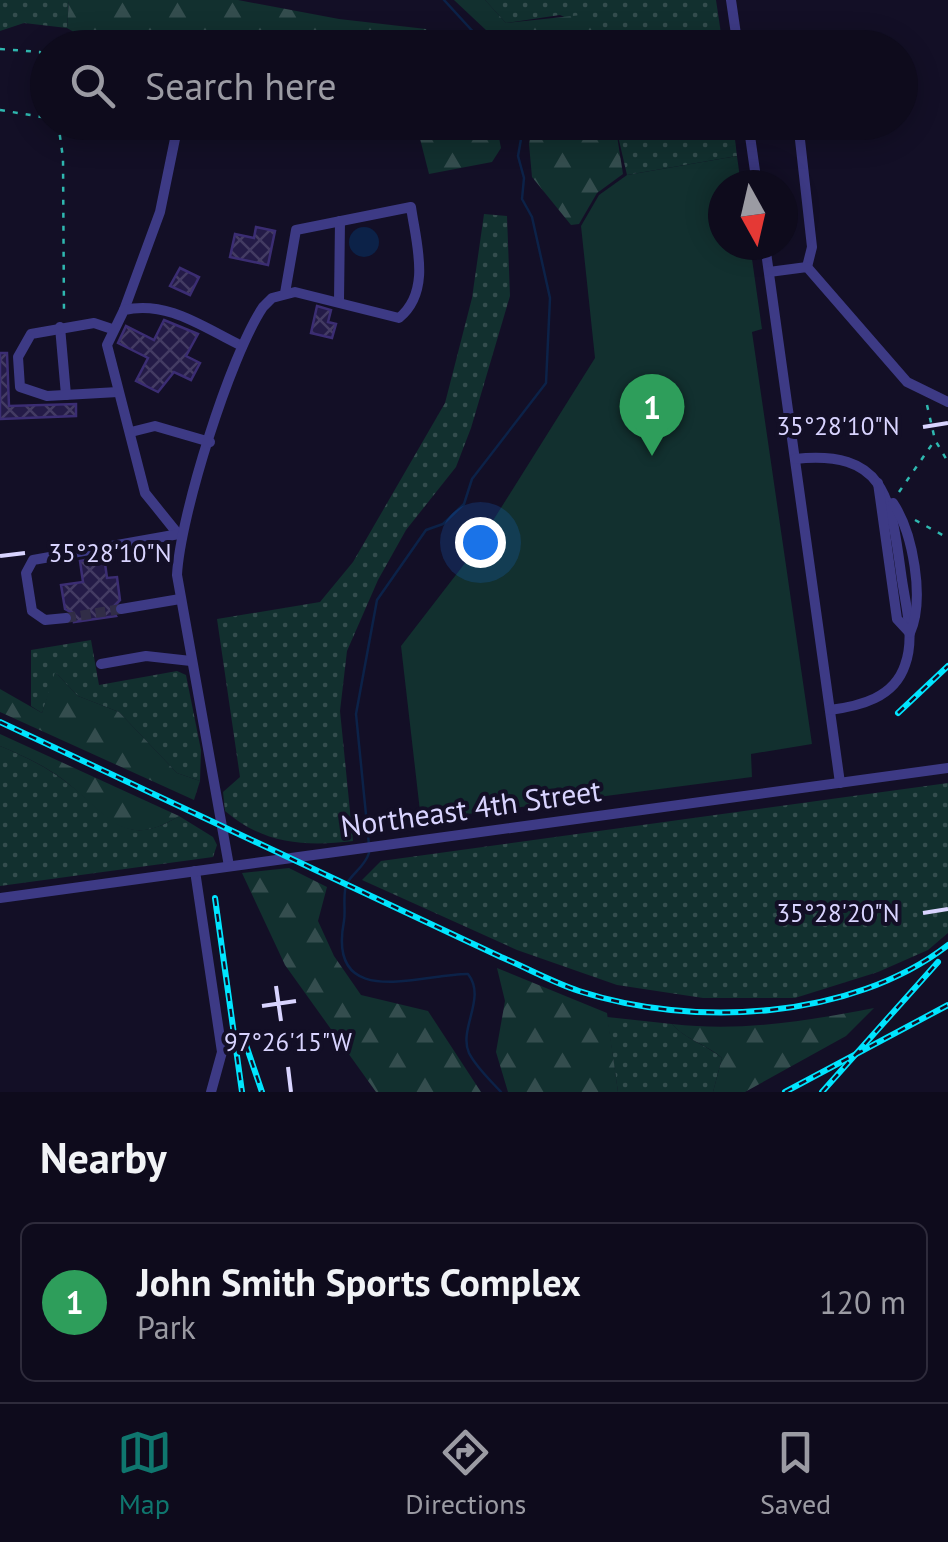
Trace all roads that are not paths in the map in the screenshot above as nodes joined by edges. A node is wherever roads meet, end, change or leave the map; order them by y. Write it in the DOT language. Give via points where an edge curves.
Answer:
graph roads {
  1 [pos="731,0"];
  2 [pos="735,30"];
  3 [pos="175,140"];
  4 [pos="751,140"];
  5 [pos="800,140"];
  6 [pos="755,170"];
  7 [pos="340,221"];
  8 [pos="767,260"];
  9 [pos="807,267"];
  10 [pos="769,272"];
  11 [pos="285,293"];
  12 [pos="339,301"];
  13 [pos="124,310"];
  14 [pos="60,326"];
  15 [pos="112,329"];
  16 [pos="242,346"];
  17 [pos="118,392"];
  18 [pos="66,396"];
  19 [pos="948,402"];
  20 [pos="131,432"];
  21 [pos="210,442"];
  22 [pos="795,459"];
  23 [pos="878,482"];
  24 [pos="892,501"];
  25 [pos="181,534"];
  26 [pos="180,599"];
  27 [pos="122,609"];
  28 [pos="66,618"];
  29 [pos="910,634"];
  30 [pos="191,661"];
  31 [pos="101,664"];
  32 [pos="830,710"];
  33 [pos="948,768"];
  34 [pos="840,783"];
  35 [pos="229,866"];
  36 [pos="196,871"];
  37 [pos="0,898"];
  38 [pos="212,1092"];
  1 -- 2 [label="street"];
  3 -- 13 [label="street" via="160,212"];
  4 -- 6 [label="street"];
  5 -- 9 [label="street" via="812,247"];
  7 -- 11 [label="street" via="296,230"];
  7 -- 12 [label="street"];
  7 -- 12 [label="street" via="411,208 421,276 399,318"];
  8 -- 10 [label="street"];
  9 -- 10 [label="street"];
  9 -- 19 [label="street" via="906,382"];
  10 -- 22 [label="street"];
  11 -- 12 [label="street"];
  11 -- 16 [label="street" via="262,307"];
  13 -- 15 [label="street"];
  13 -- 16 [label="street" via="163,308"];
  14 -- 15 [label="street"];
  14 -- 18 [label="street"];
  14 -- 18 [label="street" via="30,334 18,357 20,387"];
  15 -- 17 [label="street" via="106,356"];
  16 -- 21 [label="street"];
  17 -- 18 [label="street"];
  17 -- 20 [label="street"];
  20 -- 21 [label="street" via="154,426"];
  20 -- 25 [label="street" via="145,493"];
  21 -- 25 [label="street"];
  22 -- 23 [label="street" via="842,458"];
  22 -- 32 [label="street"];
  23 -- 24 [label="street"];
  23 -- 29 [label="street" via="897,619"];
  24 -- 29 [label="street"];
  24 -- 29 [label="street" via="904,522 918,616"];
  25 -- 26 [label="street"];
  25 -- 28 [label="street" via="34,560 26,573 32,611 45,620"];
  26 -- 27 [label="street"];
  26 -- 30 [label="street"];
  29 -- 32 [label="street" via="906,664 890,688 860,706"];
  30 -- 31 [label="street" via="146,656"];
  30 -- 35 [label="street"];
  32 -- 34 [label="street"];
  33 -- 34 [label="street, Northeast 4th Street"];
  34 -- 35 [label="street, Northeast 4th Street"];
  35 -- 36 [label="street, Northeast 4th Street"];
  36 -- 37 [label="street, Northeast 4th Street"];
  36 -- 38 [label="street" via="222,1052"];
}
